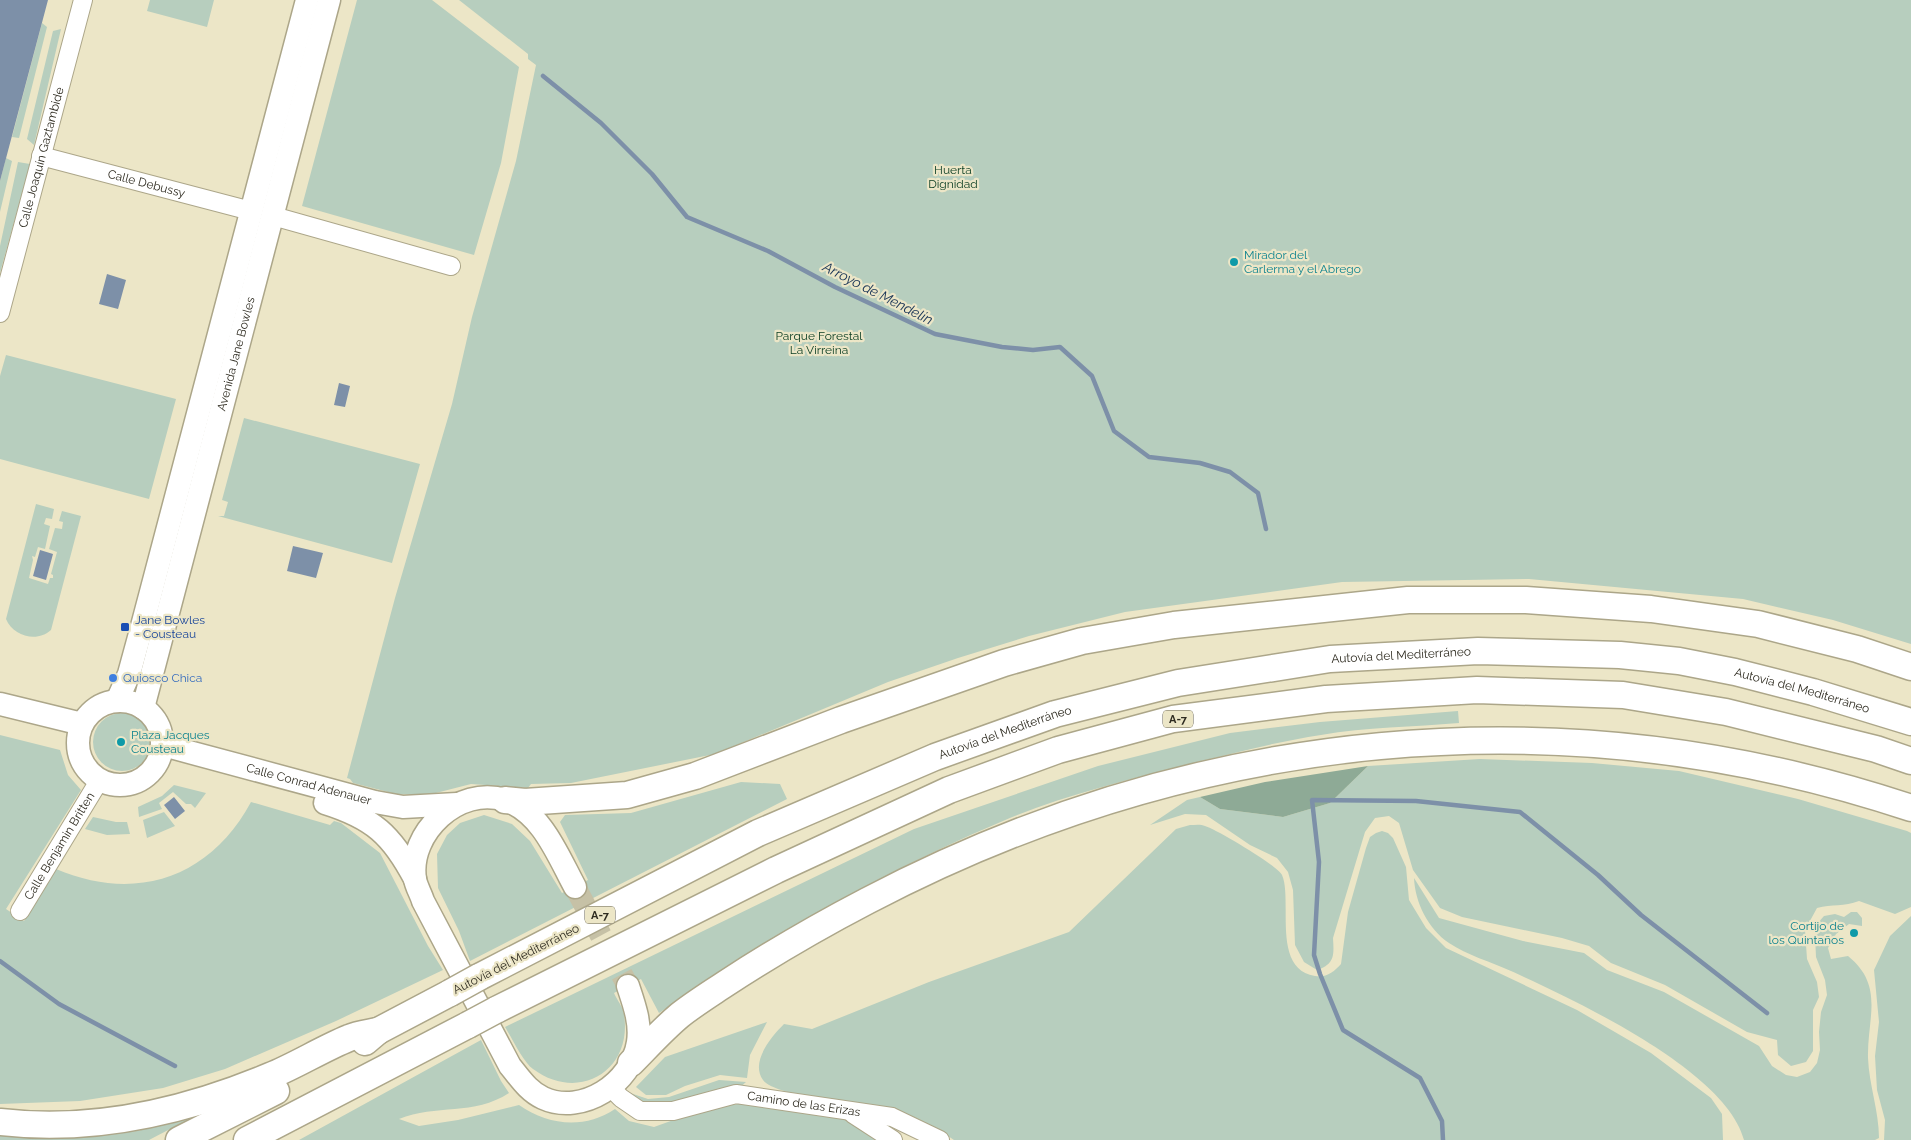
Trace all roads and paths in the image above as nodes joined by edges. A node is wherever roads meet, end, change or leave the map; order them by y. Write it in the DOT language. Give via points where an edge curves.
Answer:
graph roads {
  1 [pos="83,0"];
  2 [pos="307,0"];
  3 [pos="329,0"];
  4 [pos="41,156"];
  5 [pos="262,213"];
  6 [pos="451,266"];
  7 [pos="0,313"];
  8 [pos="1911,667"];
  9 [pos="117,701"];
  10 [pos="0,704"];
  11 [pos="143,708"];
  12 [pos="0,717"];
  13 [pos="1911,722"];
  14 [pos="79,732"];
  15 [pos="162,752"];
  16 [pos="1911,761"];
  17 [pos="99,781"];
  18 [pos="505,800"];
  19 [pos="458,804"];
  20 [pos="1911,808"];
  21 [pos="415,879"];
  22 [pos="575,887"];
  23 [pos="20,911"];
  24 [pos="628,986"];
  25 [pos="378,1031"];
  26 [pos="631,1063"];
  27 [pos="611,1088"];
  28 [pos="846,1110"];
  29 [pos="0,1122"];
  30 [pos="179,1140"];
  31 [pos="247,1140"];
  32 [pos="893,1140"];
  33 [pos="940,1140"];
  1 -- 4 [label="street, Calle Joaquín Gaztambide"];
  2 -- 5 [label="main road, Avenida Jane Bowles"];
  3 -- 5 [label="main road, Avenida Jane Bowles"];
  4 -- 5 [label="street, Calle Debussy"];
  4 -- 7 [label="street, Calle Joaquín Gaztambide"];
  5 -- 6 [label="street, Calle Debussy"];
  5 -- 9 [label="main road, Avenida Jane Bowles" via="129,674"];
  5 -- 11 [label="main road, Avenida Jane Bowles"];
  8 -- 18 [label="highway" via="1857,649 1758,624 1651,609 1526,600 1408,600 1174,625 1082,641 1004,663 695,776 627,795 525,802"];
  9 -- 11 [label="main road"];
  9 -- 14 [label="main road" via="94,710"];
  10 -- 14 [label="main road"];
  11 -- 15 [label="main road" via="156,720 161,731"];
  12 -- 14 [label="main road" via="50,730"];
  13 -- 25 [label="highway, Autovía del Mediterráneo / A-7, bridge" via="1735,672 1620,655 1478,651 1330,660 1178,683 1055,714 935,757 758,833"];
  14 -- 17 [label="main road" via="79,756 85,769"];
  15 -- 17 [label="main road" via="147,777 123,786"];
  15 -- 19 [label="main road, Calle Conrad Adenauer" via="403,807"];
  15 -- 21 [label="main road, Calle Conrad Adenauer" via="354,812 377,827 396,846"];
  16 -- 31 [label="highway, A-7, bridge" via="1876,749 1726,712 1623,695 1458,691 1326,699 1173,719 1058,750 949,790 776,870 496,1010"];
  17 -- 23 [label="street, Calle Benjamin Britten"];
  18 -- 19 [label="main road" via="479,798"];
  18 -- 22 [label="main road" via="534,818"];
  19 -- 21 [label="main road" via="439,817 425,833 417,851"];
  20 -- 26 [label="highway" via="1790,773 1654,749 1581,742 1439,741 1360,747 1273,759 1200,775 1093,805 970,851 902,883 819,926 752,966 681,1014"];
  21 -- 27 [label="main road, Calle Conrad Adenauer" via="423,901 510,1066 529,1089 557,1102 582,1101"];
  24 -- 26 [label="main road" via="638,1026 638,1043"];
  25 -- 29 [label="highway" via="350,1037 234,1091 175,1110 134,1119 85,1124"];
  25 -- 30 [label="highway, Autovía del Mediterráneo / A-7" via="356,1050"];
  26 -- 27 [label="main road"];
  27 -- 28 [label="street, Camino de las Erizas" via="640,1111 673,1111 736,1094"];
  28 -- 32 [label="street"];
  28 -- 33 [label="street, Camino de las Erizas" via="892,1117"];
}
